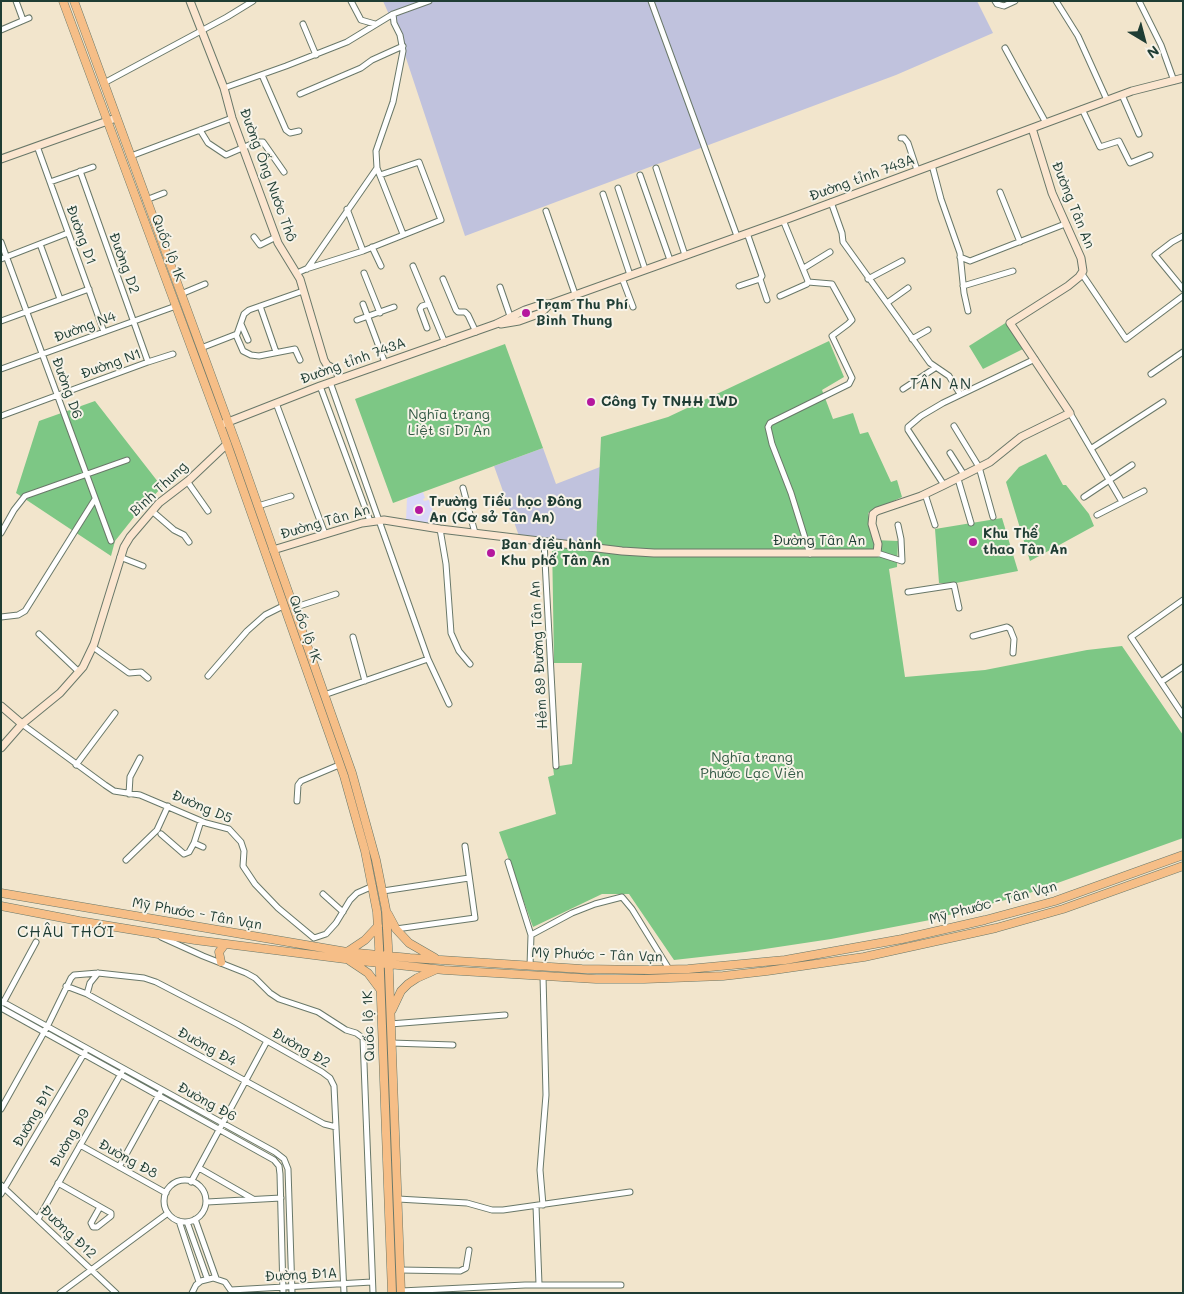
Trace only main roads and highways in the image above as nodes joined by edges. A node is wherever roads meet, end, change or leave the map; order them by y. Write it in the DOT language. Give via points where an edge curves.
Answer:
graph roads {
  1 [pos="63,1"];
  2 [pos="74,1"];
  3 [pos="224,423"];
  4 [pos="234,436"];
  5 [pos="227,444"];
  6 [pos="273,550"];
  7 [pos="265,552"];
  8 [pos="1183,855"];
  9 [pos="1183,866"];
  10 [pos="1,893"];
  11 [pos="1,906"];
  12 [pos="386,910"];
  13 [pos="378,926"];
  14 [pos="225,944"];
  15 [pos="347,955"];
  16 [pos="380,959"];
  17 [pos="388,960"];
  18 [pos="439,960"];
  19 [pos="222,962"];
  20 [pos="437,969"];
  21 [pos="380,989"];
  22 [pos="390,1014"];
  23 [pos="401,1292"];
  24 [pos="392,1293"];
  1 -- 3 [label="main road, Quốc lộ 1K" via="176,306"];
  2 -- 3 [label="main road, Quốc lộ 1K" via="181,294"];
  3 -- 4 [label="main road, Quốc lộ 1K"];
  3 -- 5 [label="main road, Quốc lộ 1K"];
  4 -- 5 [label="main road"];
  4 -- 6 [label="main road, Quốc lộ 1K"];
  5 -- 7 [label="main road, Quốc lộ 1K"];
  6 -- 7 [label="main road"];
  6 -- 12 [label="main road, Quốc lộ 1K" via="352,773"];
  7 -- 13 [label="main road, Quốc lộ 1K" via="339,764 365,851"];
  8 -- 18 [label="main road, Mỹ Phước - Tân Vạn" via="1055,901 985,920 902,940 785,960 609,970"];
  9 -- 20 [label="main road, Mỹ Phước - Tân Vạn" via="1090,900 996,928 843,960 723,976 644,979"];
  10 -- 15 [label="main road, Mỹ Phước - Tân Vạn" via="304,944"];
  11 -- 14 [label="main road, Mỹ Phước - Tân Vạn"];
  12 -- 17 [label="main road, Quốc lộ 1K"];
  12 -- 18 [label="main road" via="396,929 416,948"];
  13 -- 15 [label="main road"];
  13 -- 16 [label="main road, Quốc lộ 1K"];
  14 -- 15 [label="main road, Mỹ Phước - Tân Vạn"];
  14 -- 19 [label="main road" via="219,952"];
  15 -- 16 [label="main road, Mỹ Phước - Tân Vạn"];
  15 -- 21 [label="main road" via="368,973"];
  16 -- 17 [label="main road, Mỹ Phước - Tân Vạn"];
  16 -- 21 [label="main road, Quốc lộ 1K"];
  17 -- 18 [label="main road, Mỹ Phước - Tân Vạn"];
  17 -- 20 [label="main road, Mỹ Phước - Tân Vạn"];
  17 -- 22 [label="main road, Quốc lộ 1K"];
  20 -- 22 [label="main road" via="408,984"];
  21 -- 24 [label="main road, Quốc lộ 1K"];
  22 -- 23 [label="main road, Quốc lộ 1K"];
}
